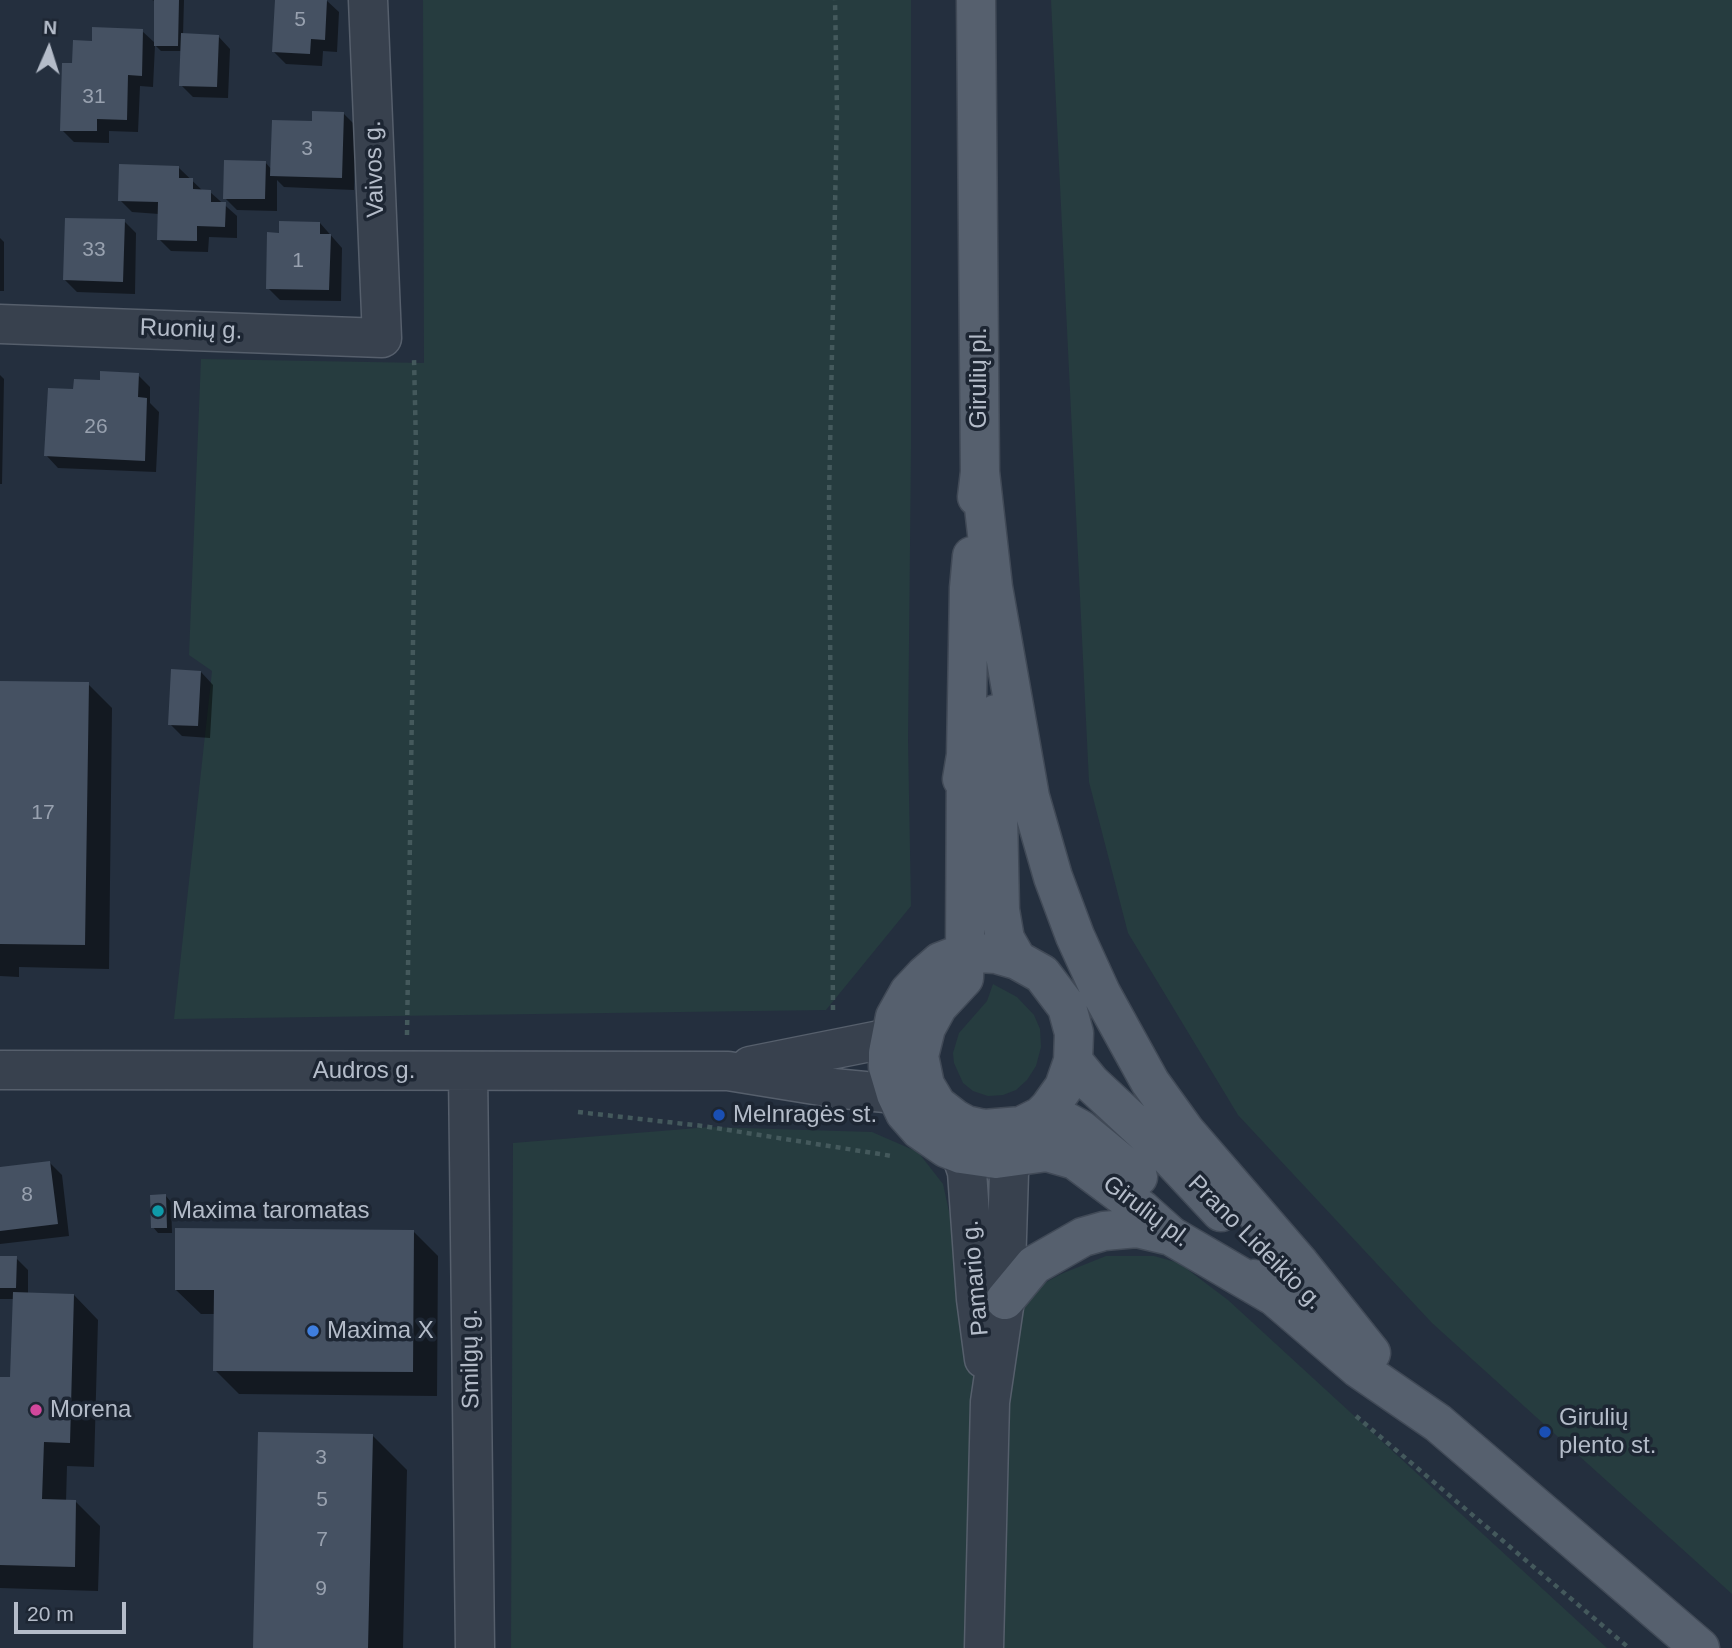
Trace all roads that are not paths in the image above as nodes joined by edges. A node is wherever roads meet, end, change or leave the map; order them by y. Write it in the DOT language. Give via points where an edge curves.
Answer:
graph roads {
  1 [pos="368,0"];
  2 [pos="976,0"];
  3 [pos="0,324"];
  4 [pos="398,344"];
  5 [pos="980,472"];
  6 [pos="993,587"];
  7 [pos="1017,960"];
  8 [pos="949,961"];
  9 [pos="890,1038"];
  10 [pos="1073,1061"];
  11 [pos="0,1070"];
  12 [pos="468,1071"];
  13 [pos="727,1071"];
  14 [pos="896,1094"];
  15 [pos="1025,1133"];
  16 [pos="961,1154"];
  17 [pos="1171,1236"];
  18 [pos="1272,1295"];
  19 [pos="1005,1300"];
  20 [pos="1371,1353"];
  21 [pos="990,1402"];
  22 [pos="1438,1423"];
  23 [pos="475,1648"];
  24 [pos="984,1648"];
  25 [pos="1700,1648"];
  1 -- 4 [label="street, Vaivos g."];
  2 -- 5 [label="main road, Girulių pl."];
  3 -- 4 [label="street, Ruonių g."];
  5 -- 6 [label="main road"];
  5 -- 8 [label="main road, Girulių pl." via="969,588 966,755"];
  6 -- 7 [label="main road" via="1000,910 1005,939"];
  6 -- 20 [label="main road" via="1030,797 1075,936 1101,993 1150,1082 1186,1132"];
  7 -- 8 [label="main road" via="996,954"];
  7 -- 10 [label="main road" via="1042,974 1067,1007 1074,1034"];
  8 -- 9 [label="main road, Girulių pl." via="909,992"];
  8 -- 15 [label="main road, Girulių pl." via="964,978 938,1006 926,1028 919,1056 925,1085 937,1105 966,1125"];
  9 -- 13 [label="street, Audros g."];
  9 -- 14 [label="main road, Girulių pl." via="888,1068"];
  10 -- 15 [label="main road" via="1064,1087"];
  10 -- 20 [label="main road, Prano Lideikio g." via="1285,1280"];
  11 -- 12 [label="street, Audros g."];
  12 -- 13 [label="street, Audros g."];
  12 -- 23 [label="street, Smilgų g."];
  13 -- 14 [label="street, Audros g."];
  14 -- 16 [label="main road, Girulių pl." via="920,1130"];
  15 -- 16 [label="main road, Girulių pl." via="996,1159"];
  15 -- 17 [label="main road, Girulių pl." via="1047,1153 1074,1160"];
  15 -- 18 [label="main road, Prano Lideikio g." via="1067,1122 1080,1129"];
  15 -- 19 [label="street, Pamario g." via="1009,1173"];
  16 -- 21 [label="street, Pamario g." via="967,1172 976,1299"];
  17 -- 18 [label="main road, Girulių pl."];
  17 -- 19 [label="main road" via="1137,1228 1083,1237 1034,1265"];
  18 -- 22 [label="main road, Prano Lideikio g." via="1358,1368"];
  19 -- 21 [label="street, Pamario g."];
  20 -- 22 [label="main road, Prano Lideikio g."];
  21 -- 24 [label="street, Pamario g."];
  22 -- 25 [label="main road, Prano Lideikio g."];
}
